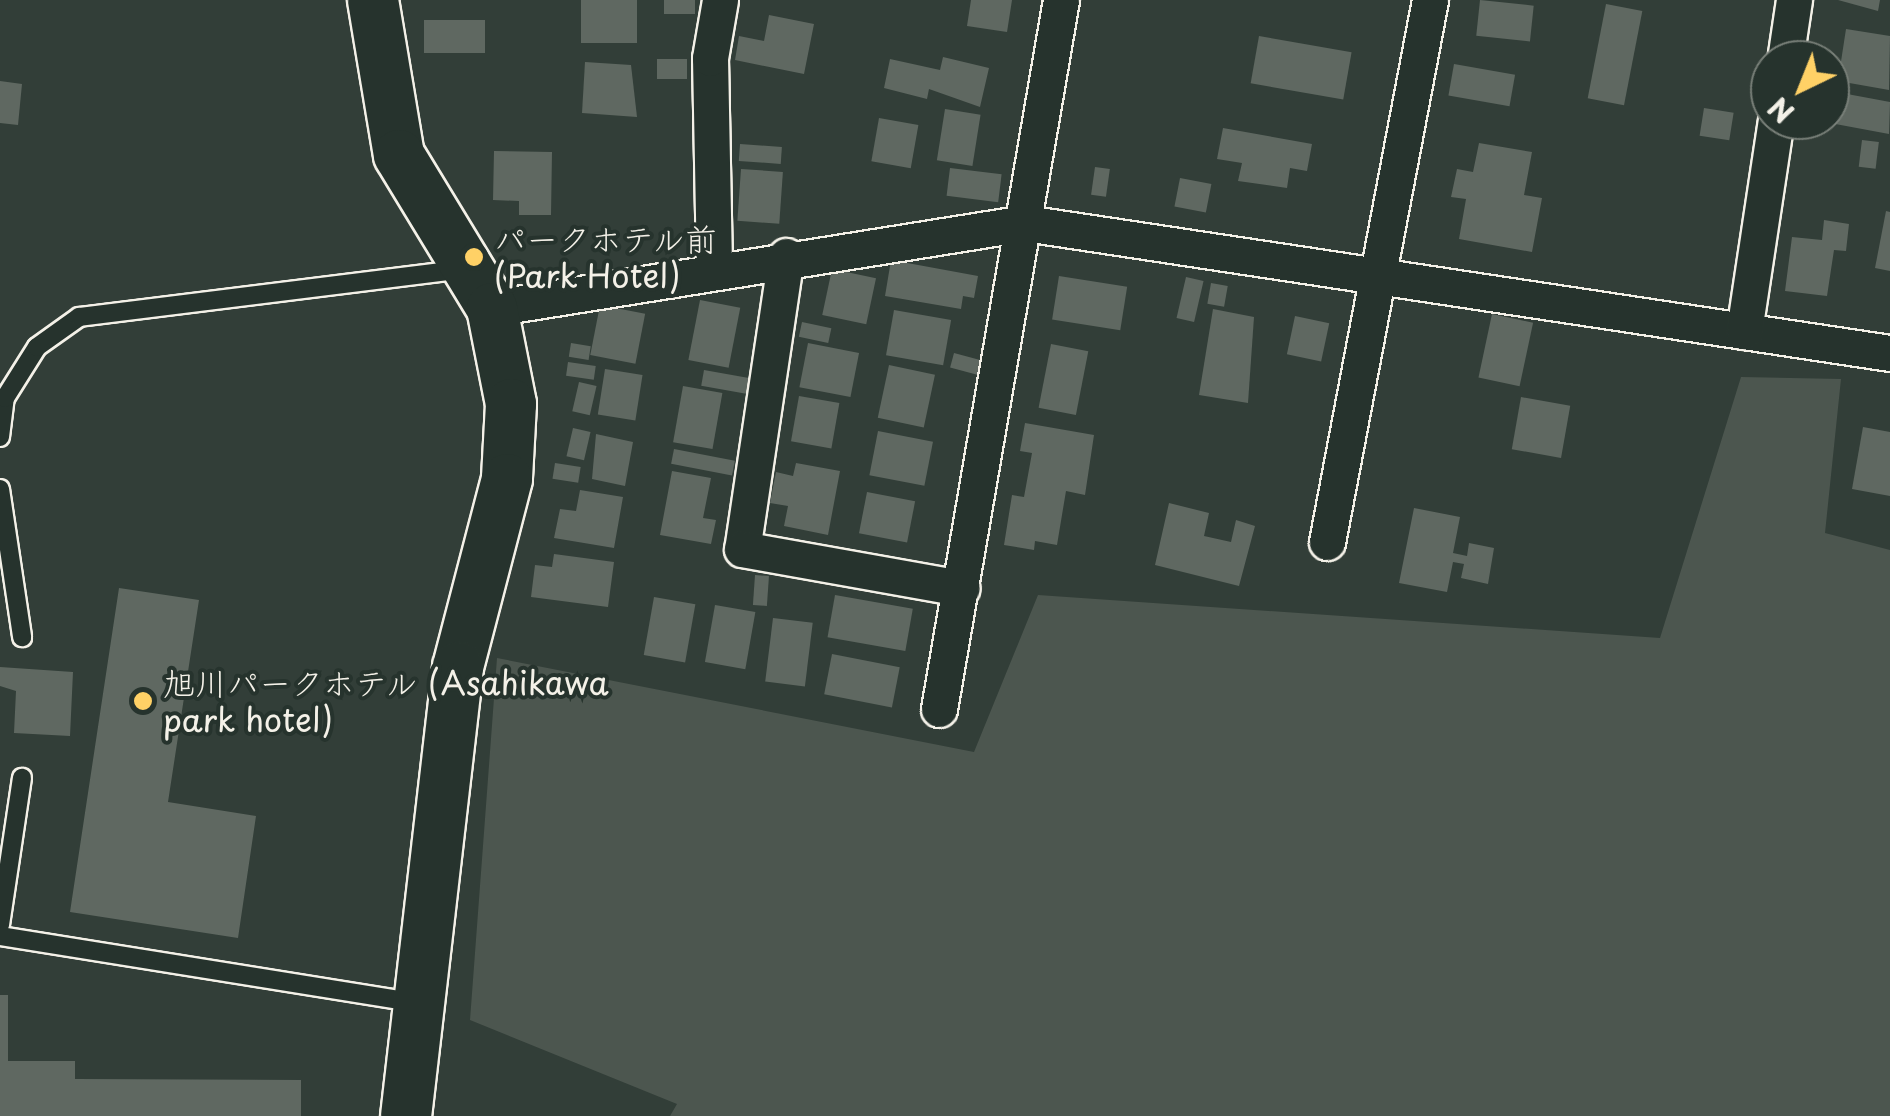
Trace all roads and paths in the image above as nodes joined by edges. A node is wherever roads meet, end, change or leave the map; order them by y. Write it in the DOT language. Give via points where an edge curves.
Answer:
graph roads {
  1 [pos="374,0"];
  2 [pos="720,0"];
  3 [pos="1062,0"];
  4 [pos="1430,0"];
  5 [pos="1794,0"];
  6 [pos="1788,40"];
  7 [pos="1773,140"];
  8 [pos="1025,223"];
  9 [pos="786,256"];
  10 [pos="714,266"];
  11 [pos="1382,280"];
  12 [pos="481,288"];
  13 [pos="1744,331"];
  14 [pos="1890,353"];
  15 [pos="0,437"];
  16 [pos="0,489"];
  17 [pos="1326,542"];
  18 [pos="962,588"];
  19 [pos="22,636"];
  20 [pos="939,709"];
  21 [pos="22,778"];
  22 [pos="0,925"];
  23 [pos="0,936"];
  24 [pos="423,1004"];
  25 [pos="406,1116"];
  1 -- 12 [label="street" via="399,155"];
  2 -- 10 [label="street" via="710,58"];
  3 -- 8 [label="street"];
  4 -- 11 [label="street"];
  5 -- 6 [label="street"];
  7 -- 13 [label="street"];
  8 -- 9 [label="street"];
  8 -- 11 [label="street"];
  8 -- 18 [label="street"];
  9 -- 10 [label="street"];
  9 -- 18 [label="street" via="742,549"];
  10 -- 12 [label="street"];
  11 -- 13 [label="street"];
  11 -- 17 [label="street"];
  12 -- 15 [label="lane" via="80,317 36,348 5,398"];
  12 -- 24 [label="street" via="511,404 507,479 458,667"];
  13 -- 14 [label="street"];
  16 -- 19 [label="lane"];
  18 -- 20 [label="street"];
  21 -- 22 [label="lane"];
  23 -- 24 [label="lane"];
  24 -- 25 [label="street"];
}
